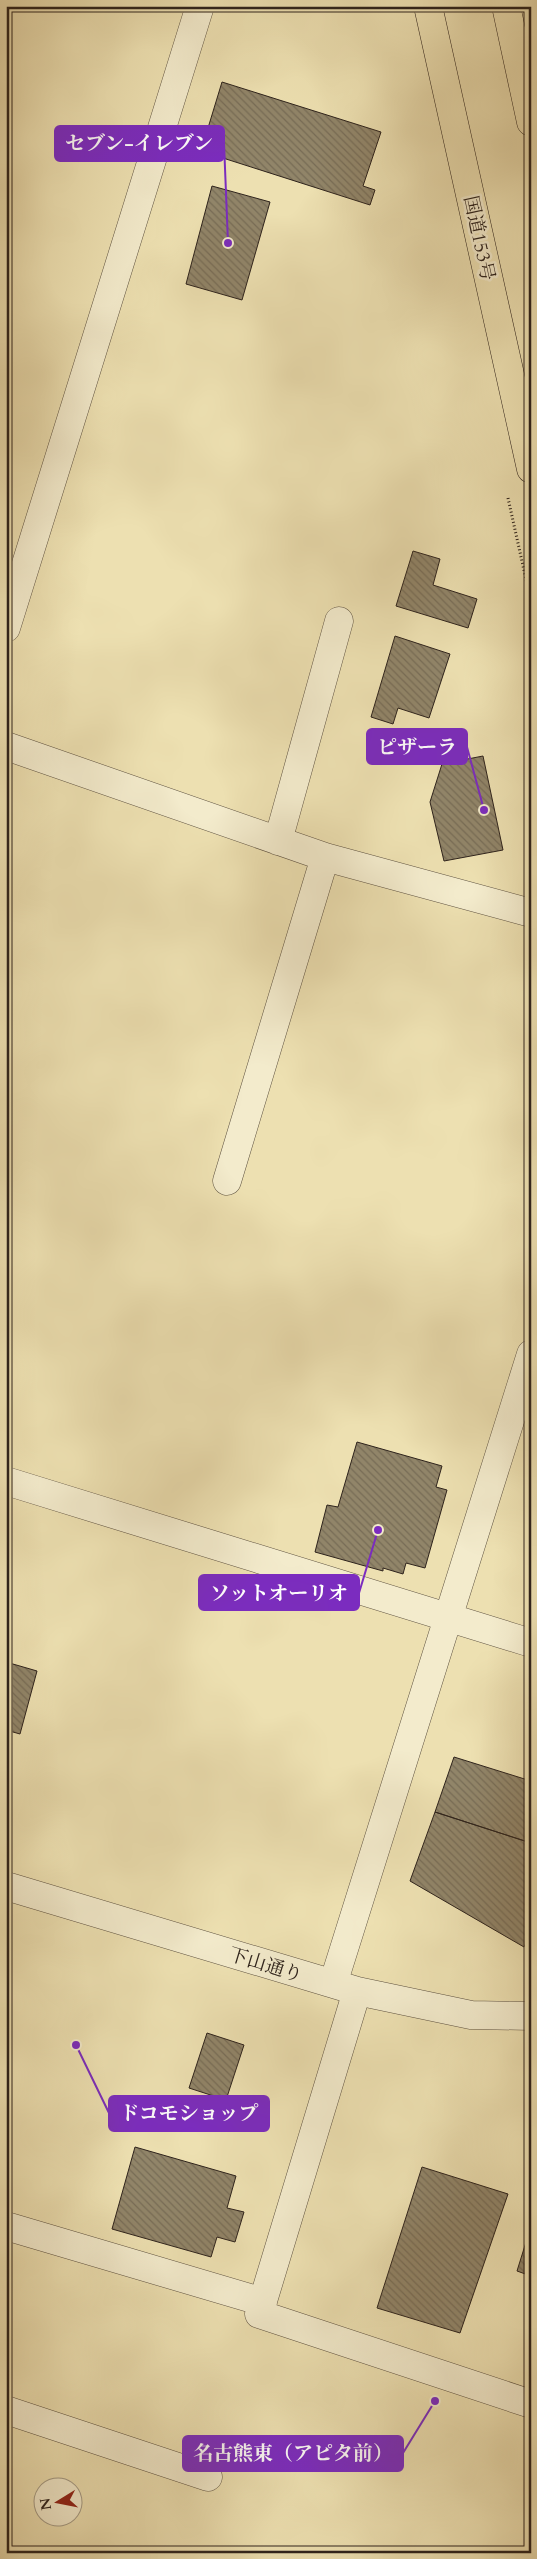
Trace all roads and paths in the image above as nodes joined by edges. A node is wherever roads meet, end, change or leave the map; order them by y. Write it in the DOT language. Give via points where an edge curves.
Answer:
graph roads {
  1 [pos="200,6"];
  2 [pos="428,6"];
  3 [pos="506,6"];
  4 [pos="531,122"];
  5 [pos="531,469"];
  6 [pos="339,621"];
  7 [pos="6,628"];
  8 [pos="6,746"];
  9 [pos="278,841"];
  10 [pos="324,857"];
  11 [pos="531,913"];
  12 [pos="227,1181"];
  13 [pos="531,1354"];
  14 [pos="6,1481"];
  15 [pos="449,1618"];
  16 [pos="531,1644"];
  17 [pos="6,1886"];
  18 [pos="345,1988"];
  19 [pos="531,2016"];
  20 [pos="6,2226"];
  21 [pos="263,2302"];
  22 [pos="531,2404"];
  23 [pos="6,2410"];
  24 [pos="208,2477"];
  1 -- 7 [label="street"];
  2 -- 5 [label="highway, 国道153号"];
  3 -- 4 [label="highway"];
  6 -- 9 [label="street"];
  8 -- 9 [label="street"];
  9 -- 10 [label="street"];
  10 -- 11 [label="street"];
  10 -- 12 [label="street"];
  13 -- 15 [label="street"];
  14 -- 15 [label="street"];
  15 -- 16 [label="street"];
  15 -- 18 [label="street"];
  17 -- 18 [label="street, 下山通り"];
  18 -- 19 [label="street, 下山通り" via="471,2015"];
  18 -- 21 [label="street"];
  20 -- 21 [label="street"];
  21 -- 22 [label="street" via="259,2314"];
  23 -- 24 [label="street"];
}
